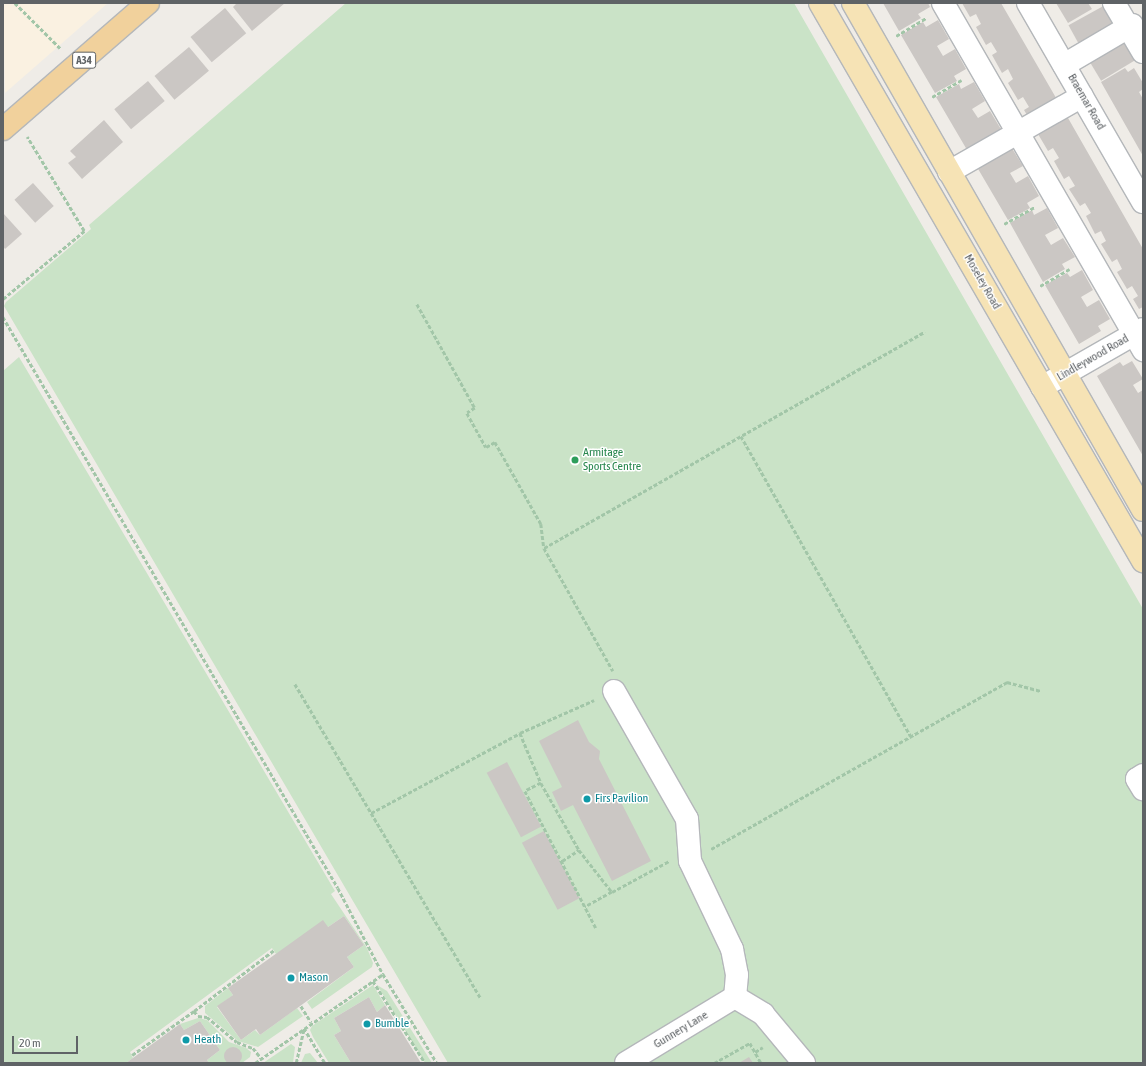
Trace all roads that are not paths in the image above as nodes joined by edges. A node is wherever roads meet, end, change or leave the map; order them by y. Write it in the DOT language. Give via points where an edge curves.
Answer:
graph roads {
  1 [pos="148,3"];
  2 [pos="820,3"];
  3 [pos="853,3"];
  4 [pos="1028,3"];
  5 [pos="1114,3"];
  6 [pos="945,5"];
  7 [pos="1130,26"];
  8 [pos="1143,52"];
  9 [pos="1064,65"];
  10 [pos="1082,96"];
  11 [pos="8,124"];
  12 [pos="1018,133"];
  13 [pos="949,172"];
  14 [pos="1143,202"];
  15 [pos="1140,338"];
  16 [pos="1064,374"];
  17 [pos="1042,387"];
  18 [pos="1143,510"];
  19 [pos="1143,561"];
  20 [pos="614,691"];
  21 [pos="1143,775"];
  22 [pos="1143,789"];
  23 [pos="735,997"];
  24 [pos="626,1063"];
  25 [pos="804,1063"];
  1 -- 11 [label="highway, A34"];
  2 -- 17 [label="main road, Moseley Road"];
  3 -- 13 [label="main road"];
  4 -- 9 [label="street, Braemar Road"];
  5 -- 7 [label="street"];
  6 -- 12 [label="street"];
  7 -- 8 [label="street"];
  7 -- 9 [label="street"];
  9 -- 10 [label="street, Braemar Road"];
  10 -- 12 [label="street"];
  10 -- 14 [label="street, Braemar Road"];
  12 -- 13 [label="street"];
  12 -- 15 [label="street"];
  13 -- 16 [label="main road"];
  15 -- 16 [label="street, Lindleywood Road"];
  16 -- 17 [label="street, Lindleywood Road"];
  16 -- 18 [label="main road"];
  17 -- 19 [label="main road, Moseley Road"];
  20 -- 23 [label="street" via="687,819 690,861 732,949 737,975"];
  21 -- 22 [label="street" via="1137,778"];
  23 -- 24 [label="street, Gunnery Lane"];
  23 -- 25 [label="street" via="763,1014"];
}
